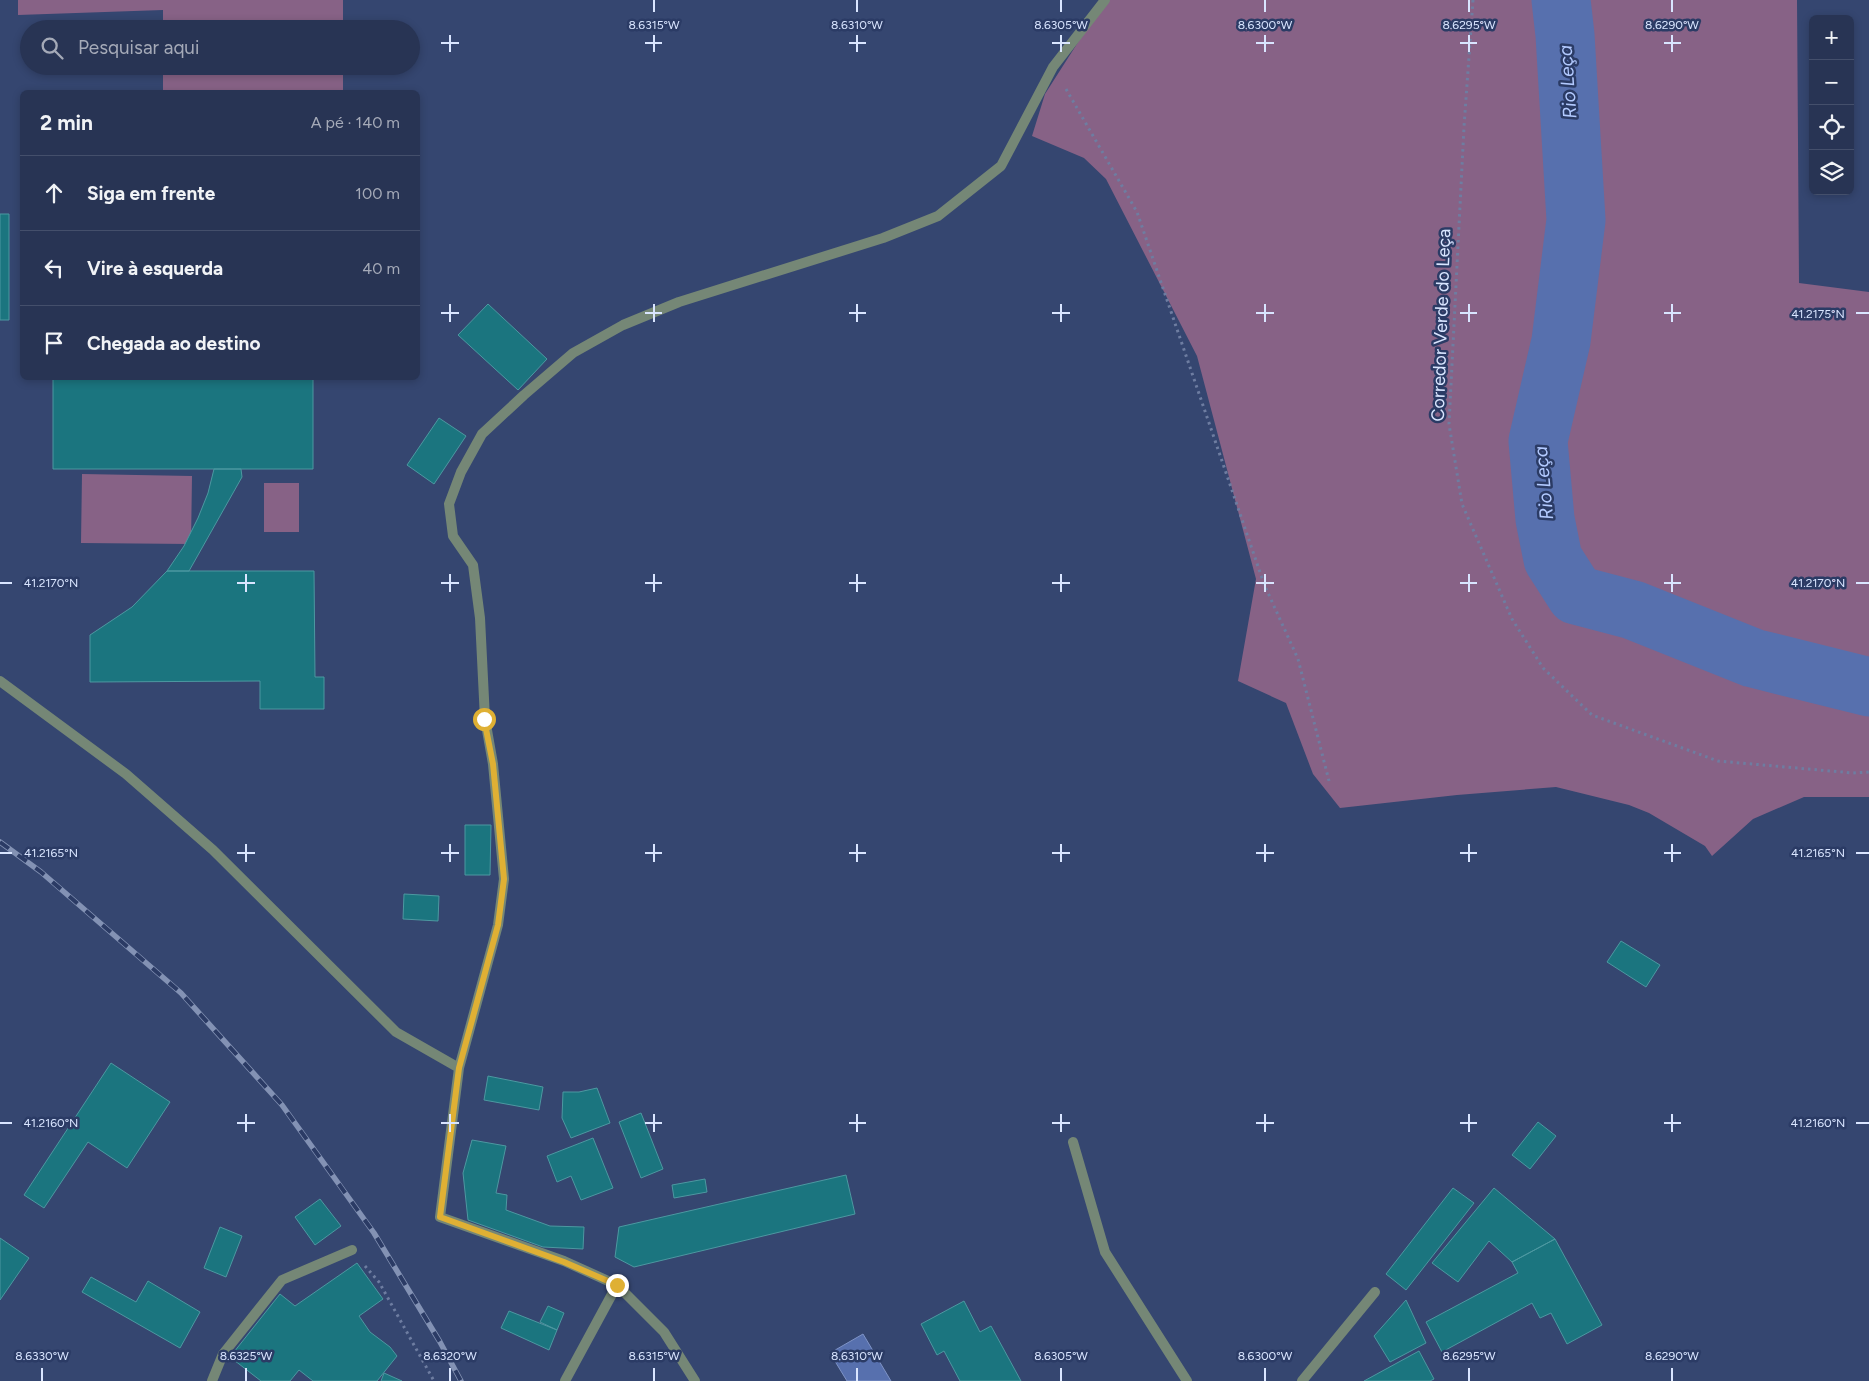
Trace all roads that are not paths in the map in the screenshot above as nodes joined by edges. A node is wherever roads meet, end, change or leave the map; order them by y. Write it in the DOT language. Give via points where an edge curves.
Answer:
graph roads {
  1 [pos="1105,0"];
  2 [pos="0,681"];
  3 [pos="459,1068"];
  4 [pos="1073,1142"];
  5 [pos="352,1250"];
  6 [pos="617,1285"];
  7 [pos="1374,1292"];
  8 [pos="212,1381"];
  9 [pos="564,1381"];
  10 [pos="695,1381"];
  11 [pos="1187,1381"];
  12 [pos="1302,1381"];
  1 -- 3 [label="street" via="1053,67 1001,166 938,216 884,238 679,302 623,325 573,353 482,434 461,472 449,504 453,536 473,565 477,591 484,719 493,764 504,879 498,925"];
  2 -- 3 [label="street" via="126,774 213,850 396,1032"];
  3 -- 6 [label="street" via="440,1217"];
  4 -- 11 [label="street" via="1105,1252"];
  5 -- 8 [label="street" via="282,1280 223,1354"];
  6 -- 9 [label="street"];
  6 -- 10 [label="street" via="664,1332"];
  7 -- 12 [label="street"];
}
